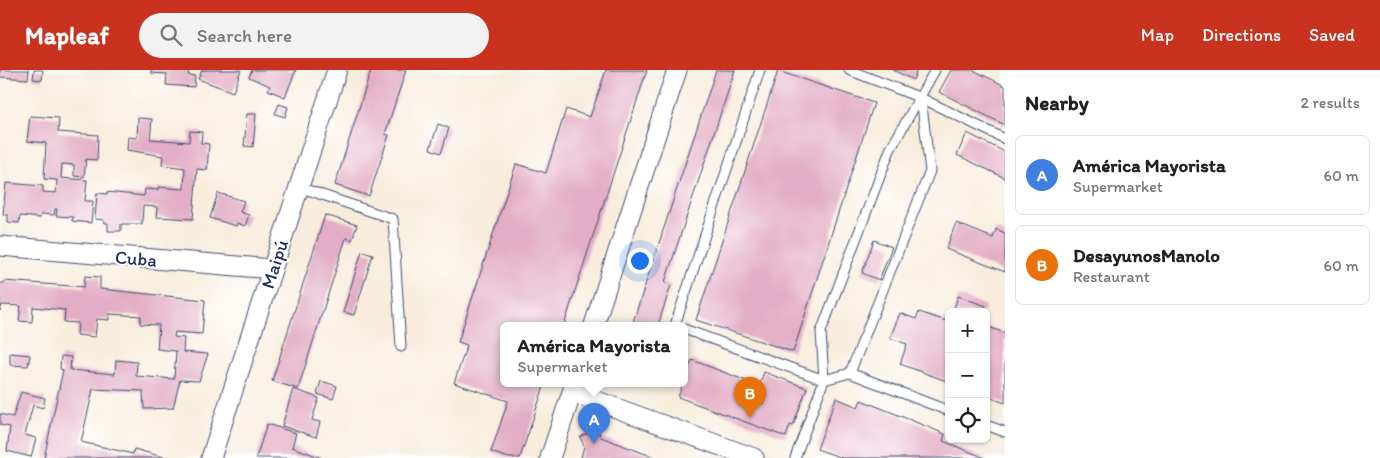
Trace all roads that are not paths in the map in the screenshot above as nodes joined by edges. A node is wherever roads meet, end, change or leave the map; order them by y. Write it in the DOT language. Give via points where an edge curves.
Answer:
graph roads {
  1 [pos="336,70"];
  2 [pos="677,70"];
  3 [pos="760,70"];
  4 [pos="849,70"];
  5 [pos="934,70"];
  6 [pos="921,98"];
  7 [pos="1005,139"];
  8 [pos="299,187"];
  9 [pos="0,246"];
  10 [pos="272,269"];
  11 [pos="595,322"];
  12 [pos="676,322"];
  13 [pos="688,330"];
  14 [pos="401,347"];
  15 [pos="850,373"];
  16 [pos="824,380"];
  17 [pos="574,387"];
  18 [pos="945,409"];
  19 [pos="990,426"];
  20 [pos="1005,432"];
  21 [pos="211,458"];
  22 [pos="550,458"];
  23 [pos="754,458"];
  24 [pos="795,458"];
  1 -- 8 [label="street, Maipú"];
  2 -- 11 [label="street"];
  3 -- 12 [label="lane"];
  4 -- 6 [label="lane"];
  5 -- 6 [label="lane"];
  6 -- 7 [label="lane"];
  6 -- 15 [label="lane" via="930,171"];
  6 -- 16 [label="lane" via="890,150 821,332"];
  8 -- 10 [label="street, Maipú"];
  8 -- 14 [label="lane" via="393,219"];
  9 -- 10 [label="street, Cuba"];
  10 -- 21 [label="street, Maipú"];
  13 -- 16 [label="lane"];
  15 -- 16 [label="lane"];
  15 -- 18 [label="lane"];
  16 -- 24 [label="lane"];
  17 -- 22 [label="street"];
  17 -- 23 [label="street"];
  19 -- 20 [label="lane"];
}
